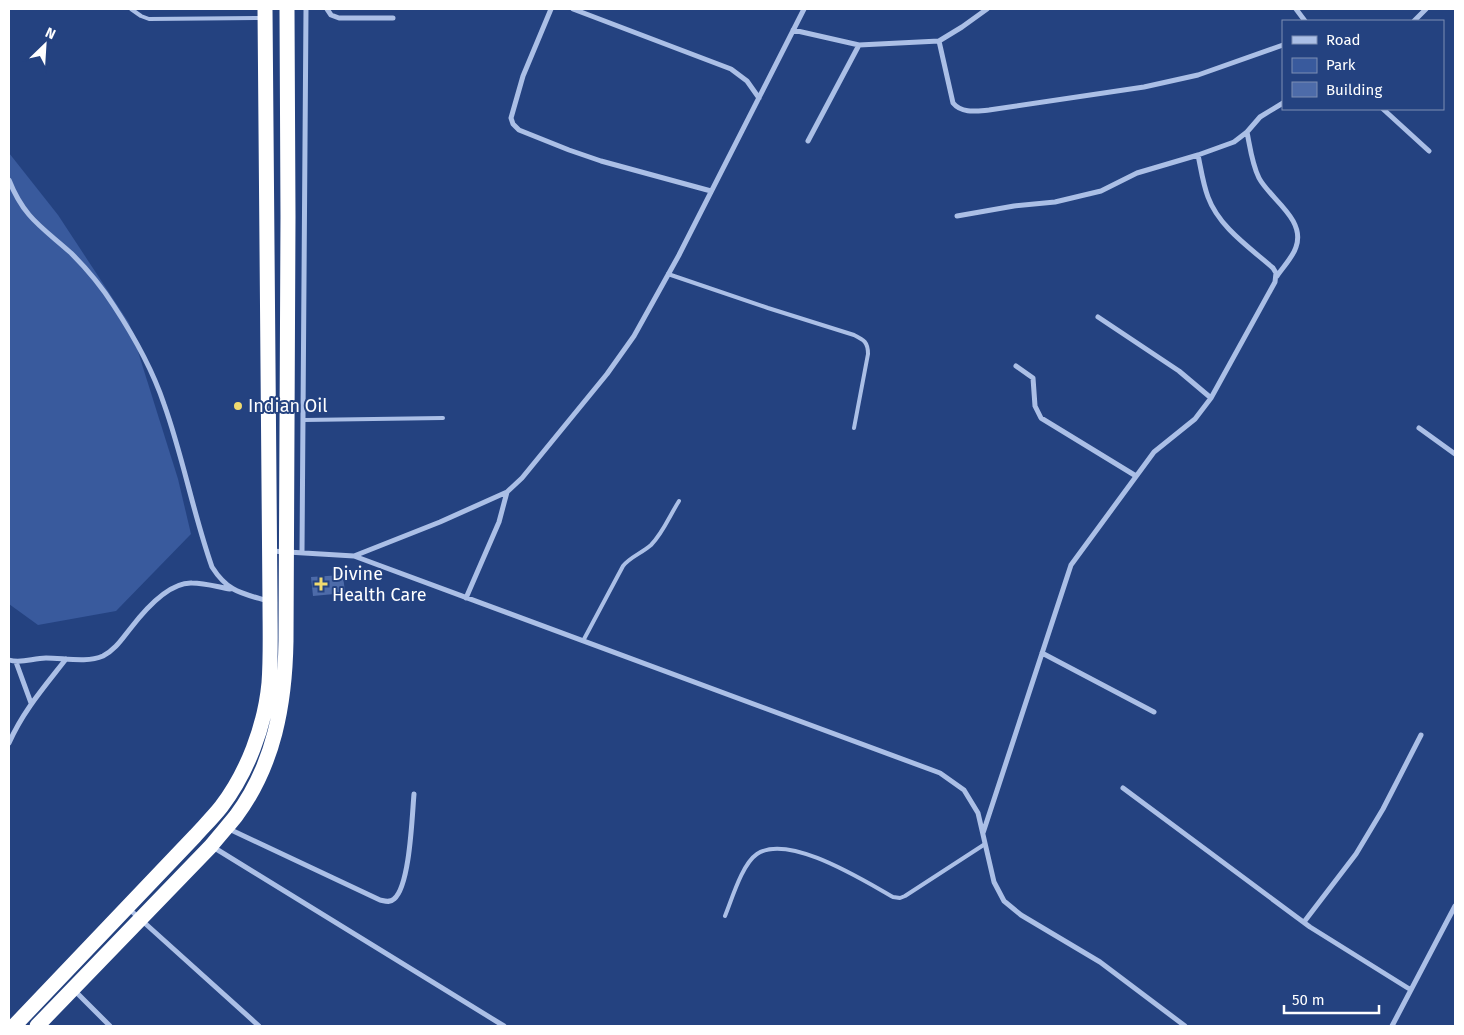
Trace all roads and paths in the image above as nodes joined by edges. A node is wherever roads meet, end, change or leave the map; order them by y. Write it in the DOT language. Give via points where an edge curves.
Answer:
graph roads {
  1 [pos="131,9"];
  2 [pos="287,9"];
  3 [pos="306,9"];
  4 [pos="327,9"];
  5 [pos="551,9"];
  6 [pos="574,9"];
  7 [pos="804,9"];
  8 [pos="987,9"];
  9 [pos="1296,9"];
  10 [pos="1426,9"];
  11 [pos="266,13"];
  12 [pos="393,18"];
  13 [pos="1304,20"];
  14 [pos="1415,20"];
  15 [pos="794,30"];
  16 [pos="939,41"];
  17 [pos="1282,44"];
  18 [pos="859,45"];
  19 [pos="759,98"];
  20 [pos="1282,104"];
  21 [pos="1384,110"];
  22 [pos="1247,132"];
  23 [pos="808,141"];
  24 [pos="1429,151"];
  25 [pos="1198,155"];
  26 [pos="9,180"];
  27 [pos="712,191"];
  28 [pos="957,216"];
  29 [pos="668,274"];
  30 [pos="1277,277"];
  31 [pos="1098,317"];
  32 [pos="1016,366"];
  33 [pos="1211,398"];
  34 [pos="443,418"];
  35 [pos="304,420"];
  36 [pos="854,428"];
  37 [pos="1419,428"];
  38 [pos="1455,454"];
  39 [pos="1136,476"];
  40 [pos="507,492"];
  41 [pos="679,501"];
  42 [pos="270,551"];
  43 [pos="286,551"];
  44 [pos="302,552"];
  45 [pos="354,556"];
  46 [pos="233,590"];
  47 [pos="466,598"];
  48 [pos="270,602"];
  49 [pos="582,641"];
  50 [pos="1042,653"];
  51 [pos="66,659"];
  52 [pos="9,660"];
  53 [pos="16,662"];
  54 [pos="31,703"];
  55 [pos="1154,712"];
  56 [pos="1421,735"];
  57 [pos="9,743"];
  58 [pos="1123,788"];
  59 [pos="414,794"];
  60 [pos="226,828"];
  61 [pos="983,834"];
  62 [pos="985,844"];
  63 [pos="211,846"];
  64 [pos="1455,906"];
  65 [pos="128,908"];
  66 [pos="725,916"];
  67 [pos="140,919"];
  68 [pos="1304,922"];
  69 [pos="73,989"];
  70 [pos="1411,990"];
  71 [pos="32,1006"];
  72 [pos="44,1024"];
  73 [pos="14,1026"];
  74 [pos="110,1026"];
  75 [pos="259,1026"];
  76 [pos="504,1026"];
  77 [pos="1185,1026"];
  78 [pos="1392,1026"];
  1 -- 11 [label="lane" via="149,19"];
  2 -- 43 [label="highway"];
  3 -- 35 [label="street"];
  4 -- 12 [label="street" via="339,18"];
  5 -- 27 [label="street" via="524,76 511,118 513,124 519,130 601,161"];
  6 -- 19 [label="street" via="740,74"];
  7 -- 15 [label="street"];
  8 -- 16 [label="street"];
  9 -- 13 [label="street"];
  10 -- 14 [label="street"];
  11 -- 42 [label="highway"];
  15 -- 18 [label="street"];
  15 -- 19 [label="street"];
  16 -- 17 [label="street" via="953,103 960,110 968,111 1144,87 1198,75"];
  16 -- 18 [label="street"];
  18 -- 23 [label="street"];
  19 -- 27 [label="street"];
  20 -- 22 [label="street" via="1260,117"];
  21 -- 24 [label="street"];
  22 -- 25 [label="street" via="1234,142"];
  22 -- 30 [label="street" via="1258,177 1297,229 1296,249"];
  25 -- 28 [label="street" via="1137,173 1114,186 1082,196"];
  25 -- 30 [label="street" via="1208,198 1217,214 1234,234 1273,268"];
  26 -- 46 [label="street" via="16,199 33,221 72,254 96,280 144,360 164,402 212,567 225,585"];
  27 -- 29 [label="street"];
  29 -- 36 [label="lane" via="863,340 868,345 868,354"];
  29 -- 40 [label="street" via="634,336 607,374"];
  30 -- 33 [label="street"];
  31 -- 33 [label="street" via="1179,370"];
  32 -- 39 [label="street" via="1033,378 1036,406 1041,418"];
  33 -- 39 [label="street" via="1195,419 1154,452"];
  34 -- 35 [label="lane"];
  35 -- 44 [label="street"];
  37 -- 38 [label="street"];
  39 -- 50 [label="street" via="1071,565"];
  40 -- 45 [label="street"];
  40 -- 47 [label="street" via="499,522"];
  41 -- 49 [label="lane" via="655,541 622,566"];
  42 -- 43 [label="street"];
  42 -- 48 [label="highway"];
  43 -- 44 [label="street"];
  43 -- 60 [label="highway" via="286,670 279,716 273,743 261,772"];
  44 -- 45 [label="street"];
  45 -- 47 [label="street"];
  46 -- 48 [label="street"];
  46 -- 51 [label="street" via="191,582 178,585 154,602 116,647 103,656"];
  47 -- 49 [label="street"];
  48 -- 65 [label="highway" via="269,684 259,731 248,758 221,807"];
  49 -- 61 [label="street" via="940,773 964,790 978,813"];
  50 -- 55 [label="street"];
  50 -- 61 [label="street"];
  51 -- 53 [label="street"];
  51 -- 54 [label="street"];
  52 -- 53 [label="street"];
  53 -- 54 [label="street"];
  54 -- 57 [label="street"];
  56 -- 68 [label="street" via="1360,846"];
  58 -- 68 [label="street"];
  59 -- 60 [label="street" via="403,886 388,902"];
  60 -- 63 [label="highway"];
  61 -- 62 [label="street"];
  62 -- 66 [label="lane" via="900,898 892,897 815,856 769,850 757,854 750,861"];
  62 -- 77 [label="street" via="994,882 1004,901 1021,915 1100,962"];
  63 -- 67 [label="highway"];
  63 -- 76 [label="street"];
  64 -- 70 [label="street"];
  65 -- 67 [label="street"];
  65 -- 71 [label="highway"];
  67 -- 69 [label="highway"];
  67 -- 75 [label="street"];
  68 -- 70 [label="street"];
  69 -- 72 [label="highway"];
  69 -- 74 [label="street"];
  70 -- 78 [label="street"];
  71 -- 72 [label="street"];
  71 -- 73 [label="highway"];
}
